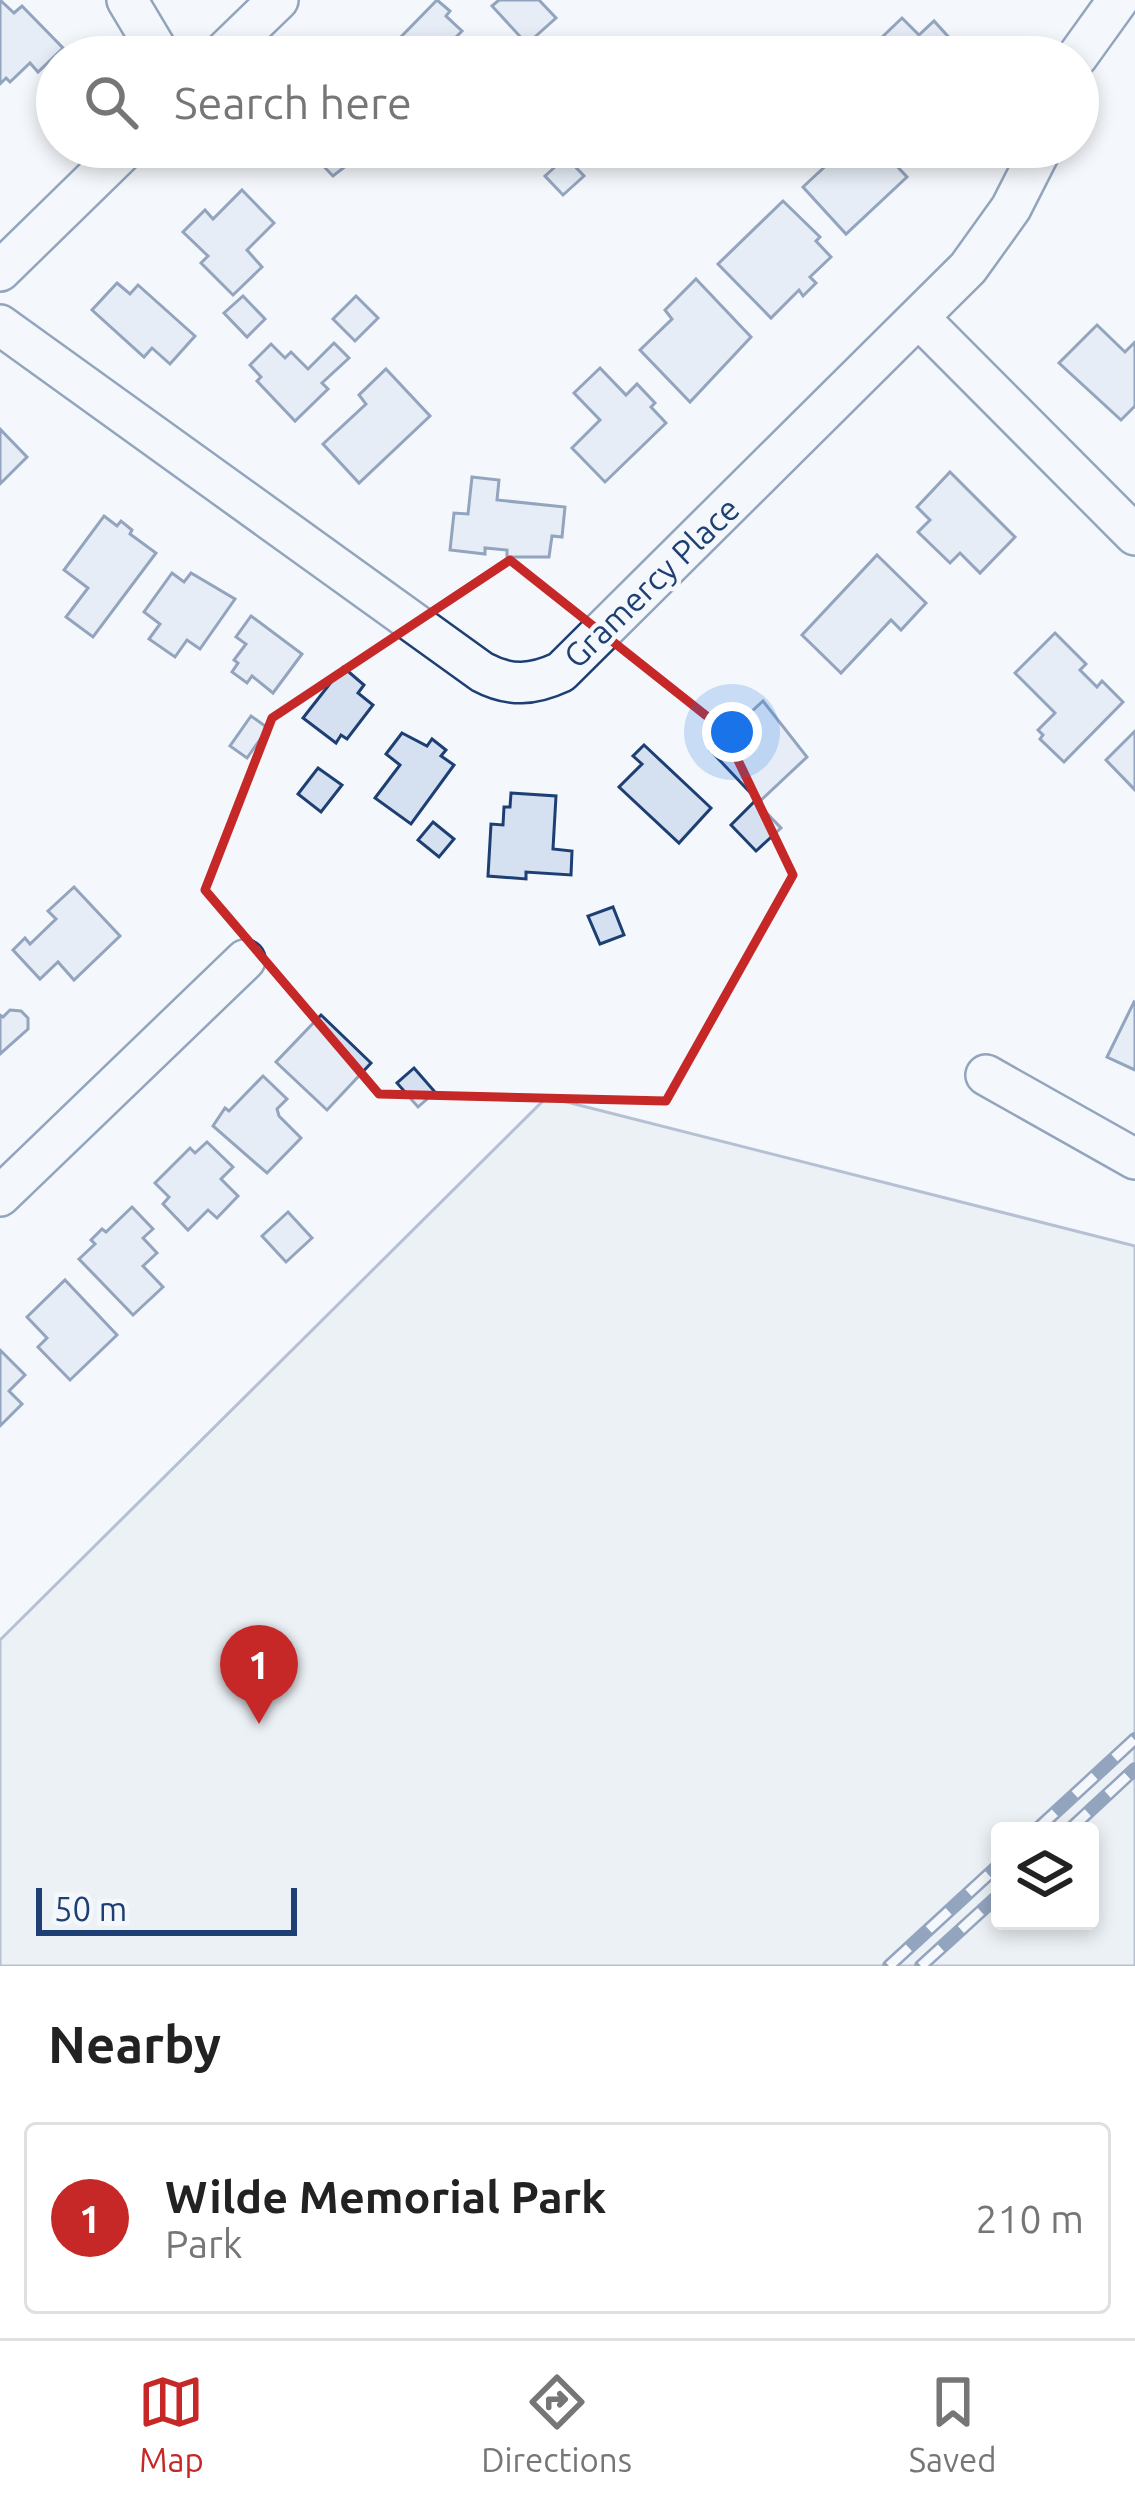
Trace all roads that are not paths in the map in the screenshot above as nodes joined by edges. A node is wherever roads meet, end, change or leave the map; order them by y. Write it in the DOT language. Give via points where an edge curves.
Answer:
graph roads {
  1 [pos="127,0"];
  2 [pos="278,0"];
  3 [pos="1118,0"];
  4 [pos="148,36"];
  5 [pos="241,36"];
  6 [pos="1092,36"];
  7 [pos="105,168"];
  8 [pos="1031,168"];
  9 [pos="0,271"];
  10 [pos="920,319"];
  11 [pos="0,325"];
  12 [pos="1135,535"];
  13 [pos="244,960"];
  14 [pos="986,1075"];
  15 [pos="1135,1159"];
  16 [pos="0,1196"];
  1 -- 4 [label="street"];
  2 -- 5 [label="street"];
  3 -- 6 [label="street"];
  7 -- 9 [label="street"];
  8 -- 10 [label="street, Gramercy Place" via="968,268"];
  10 -- 11 [label="street, Gramercy Place" via="561,672 515,684 465,660"];
  10 -- 12 [label="street"];
  13 -- 16 [label="street"];
  14 -- 15 [label="street"];
}
